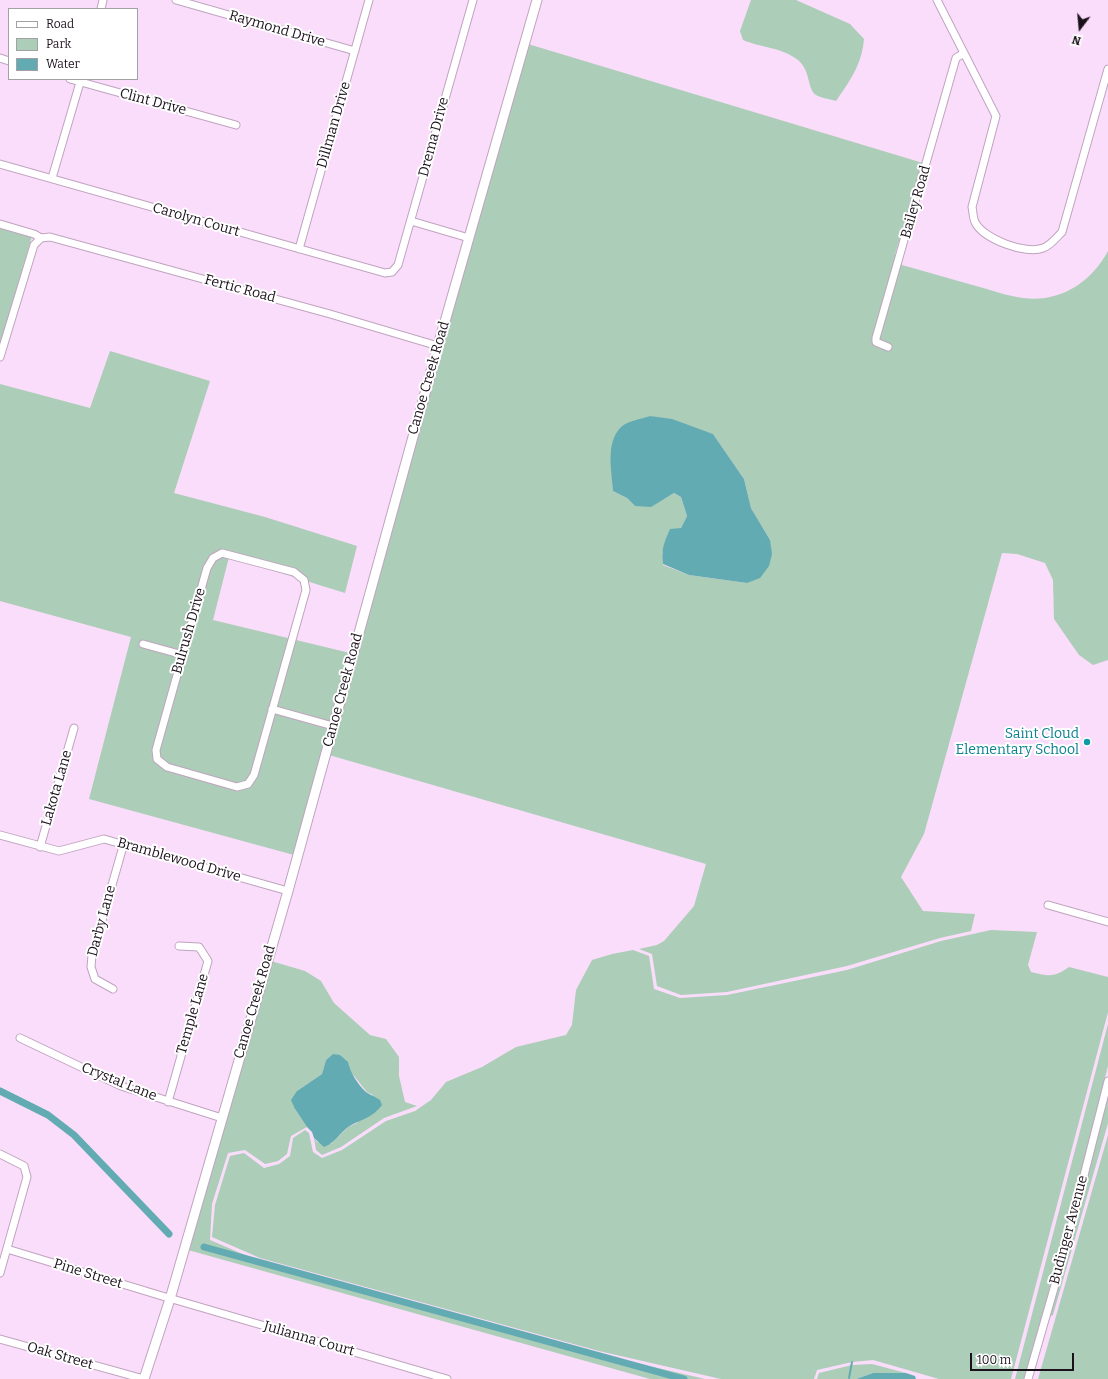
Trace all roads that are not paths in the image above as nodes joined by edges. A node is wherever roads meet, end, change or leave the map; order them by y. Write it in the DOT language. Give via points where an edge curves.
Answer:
graph roads {
  1 [pos="176,0"];
  2 [pos="369,0"];
  3 [pos="472,0"];
  4 [pos="537,0"];
  5 [pos="937,0"];
  6 [pos="355,51"];
  7 [pos="964,53"];
  8 [pos="1108,69"];
  9 [pos="81,81"];
  10 [pos="236,125"];
  11 [pos="0,164"];
  12 [pos="52,178"];
  13 [pos="411,221"];
  14 [pos="0,224"];
  15 [pos="41,238"];
  16 [pos="469,238"];
  17 [pos="299,249"];
  18 [pos="392,272"];
  19 [pos="438,346"];
  20 [pos="888,347"];
  21 [pos="0,357"];
  22 [pos="143,644"];
  23 [pos="183,655"];
  24 [pos="272,709"];
  25 [pos="333,726"];
  26 [pos="74,728"];
  27 [pos="0,835"];
  28 [pos="124,843"];
  29 [pos="40,847"];
  30 [pos="288,891"];
  31 [pos="1048,905"];
  32 [pos="1108,922"];
  33 [pos="179,946"];
  34 [pos="113,989"];
  35 [pos="20,1038"];
  36 [pos="1108,1081"];
  37 [pos="168,1102"];
  38 [pos="222,1118"];
  39 [pos="0,1154"];
  40 [pos="7,1249"];
  41 [pos="0,1273"];
  42 [pos="170,1298"];
  43 [pos="0,1339"];
  44 [pos="144,1379"];
  45 [pos="447,1379"];
  46 [pos="1028,1379"];
  1 -- 6 [label="street, Raymond Drive"];
  2 -- 6 [label="street, Dillman Drive"];
  3 -- 13 [label="street, Drema Drive"];
  4 -- 16 [label="main road, Canoe Creek Road"];
  5 -- 7 [label="street"];
  6 -- 17 [label="street, Dillman Drive"];
  7 -- 8 [label="street" via="996,116 972,207 975,222 986,235 1000,243 1035,251 1045,248 1062,232"];
  7 -- 20 [label="street, Bailey Road" via="956,58 876,338 876,342"];
  9 -- 10 [label="street, Clint Drive"];
  9 -- 12 [label="street"];
  11 -- 12 [label="street, Carolyn Court"];
  12 -- 17 [label="street, Carolyn Court"];
  13 -- 16 [label="street"];
  13 -- 18 [label="street, Drema Drive" via="398,265"];
  14 -- 15 [label="street, Fertic Road"];
  15 -- 19 [label="street, Fertic Road" via="50,237"];
  15 -- 21 [label="street" via="34,245"];
  16 -- 19 [label="main road, Canoe Creek Road"];
  17 -- 18 [label="street, Carolyn Court"];
  19 -- 25 [label="main road, Canoe Creek Road"];
  22 -- 23 [label="street"];
  23 -- 24 [label="street, Bulrush Drive" via="156,750 157,759 167,767 237,787 248,784 254,775"];
  23 -- 24 [label="street, Bulrush Drive" via="207,568 213,558 222,553 294,572 304,580 306,590"];
  24 -- 25 [label="street"];
  25 -- 30 [label="main road, Canoe Creek Road"];
  26 -- 29 [label="street, Lakota Lane"];
  27 -- 29 [label="street, Bramblewood Drive"];
  28 -- 29 [label="street, Bramblewood Drive" via="104,839 59,851"];
  28 -- 30 [label="street, Bramblewood Drive"];
  28 -- 34 [label="street, Darby Lane" via="90,967 95,979"];
  30 -- 38 [label="main road, Canoe Creek Road"];
  31 -- 32 [label="street"];
  33 -- 37 [label="street, Temple Lane" via="199,947 208,961"];
  35 -- 37 [label="street, Crystal Lane" via="121,1086"];
  36 -- 46 [label="street, Budinger Avenue" via="1065,1250"];
  37 -- 38 [label="street, Crystal Lane"];
  38 -- 42 [label="main road, Canoe Creek Road"];
  39 -- 40 [label="street" via="24,1166 27,1177"];
  40 -- 41 [label="street"];
  40 -- 42 [label="street, Pine Street"];
  42 -- 44 [label="main road, Canoe Creek Road"];
  42 -- 45 [label="street, Julianna Court"];
  43 -- 44 [label="street, Oak Street"];
}
